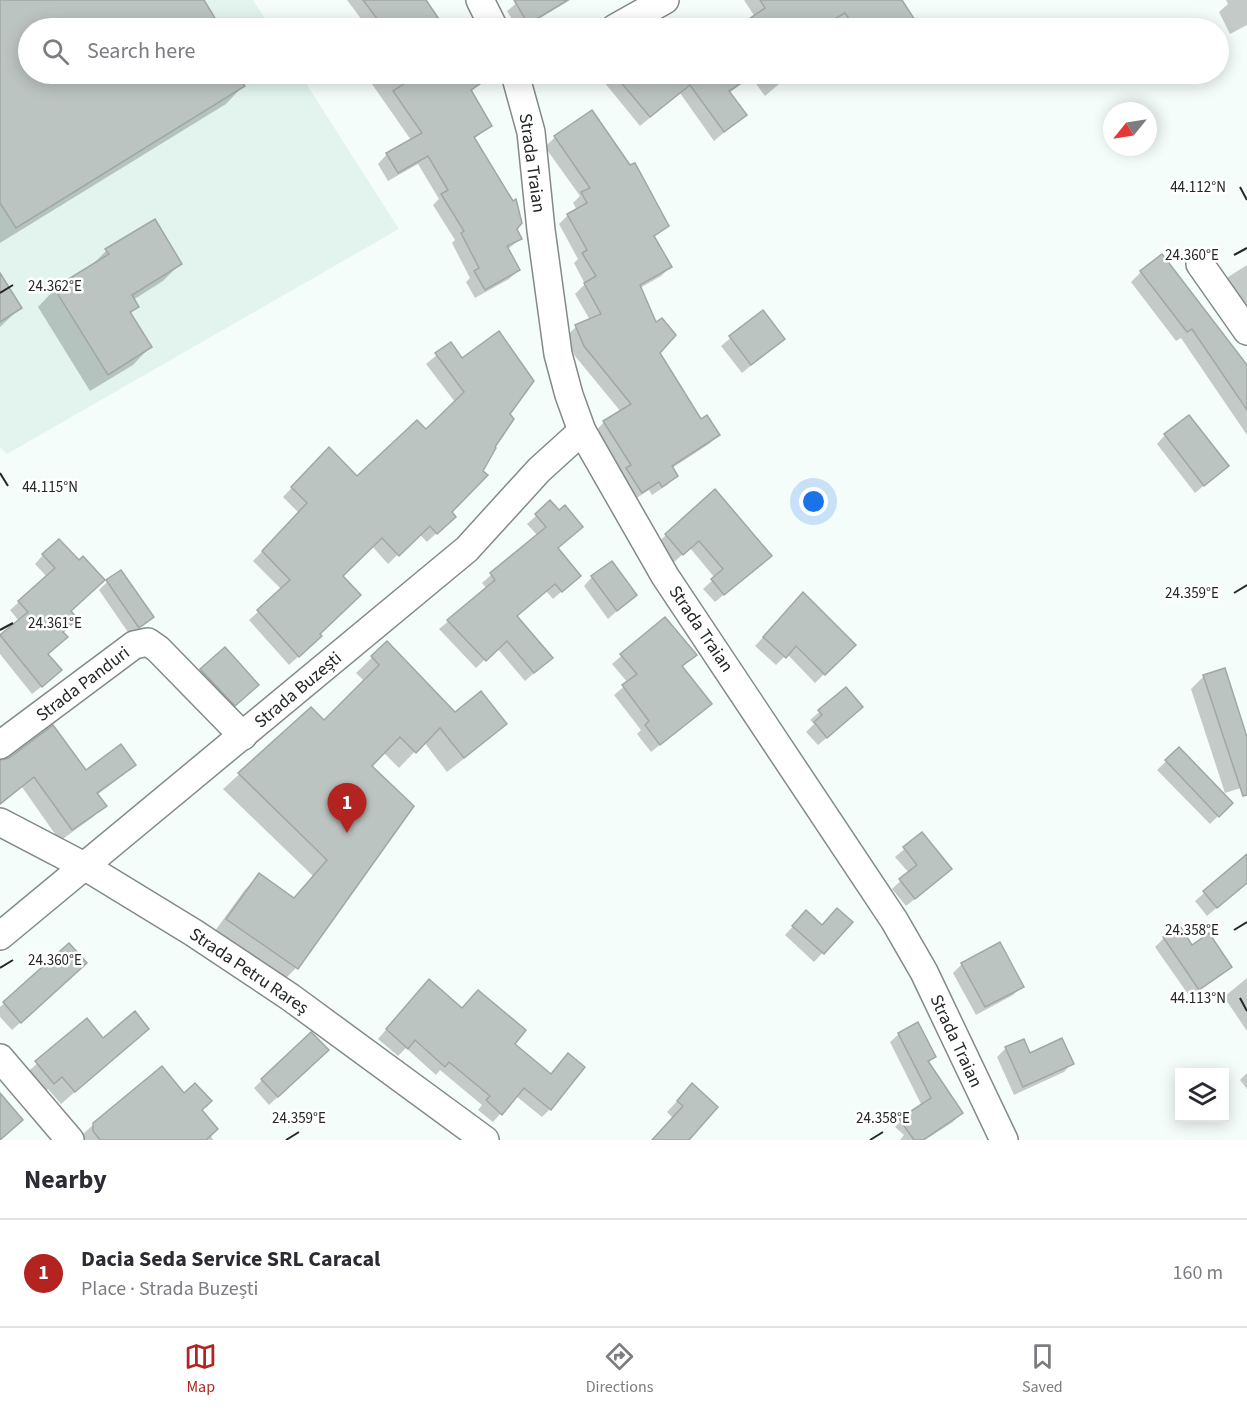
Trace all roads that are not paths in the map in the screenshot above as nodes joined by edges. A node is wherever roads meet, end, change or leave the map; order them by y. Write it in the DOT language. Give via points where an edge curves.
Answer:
graph roads {
  1 [pos="480,0"];
  2 [pos="665,0"];
  3 [pos="489,18"];
  4 [pos="633,18"];
  5 [pos="518,84"];
  6 [pos="1200,264"];
  7 [pos="1247,331"];
  8 [pos="582,431"];
  9 [pos="243,736"];
  10 [pos="0,746"];
  11 [pos="0,822"];
  12 [pos="86,867"];
  13 [pos="0,936"];
  14 [pos="0,1058"];
  15 [pos="70,1140"];
  16 [pos="485,1140"];
  17 [pos="1004,1140"];
  1 -- 3 [label="street"];
  2 -- 4 [label="street"];
  5 -- 8 [label="street, Strada Traian" via="531,132 558,354"];
  6 -- 7 [label="street"];
  8 -- 9 [label="street, Strada Buzești" via="539,470 467,549"];
  8 -- 17 [label="street, Strada Traian" via="666,576 894,920 924,972"];
  9 -- 10 [label="street, Strada Panduri" via="148,642 134,645"];
  9 -- 12 [label="street, Strada Buzești"];
  11 -- 12 [label="street, Strada Petru Rareș"];
  12 -- 13 [label="street, Strada Buzești"];
  12 -- 16 [label="street, Strada Petru Rareș" via="290,997"];
  14 -- 15 [label="street"];
}
